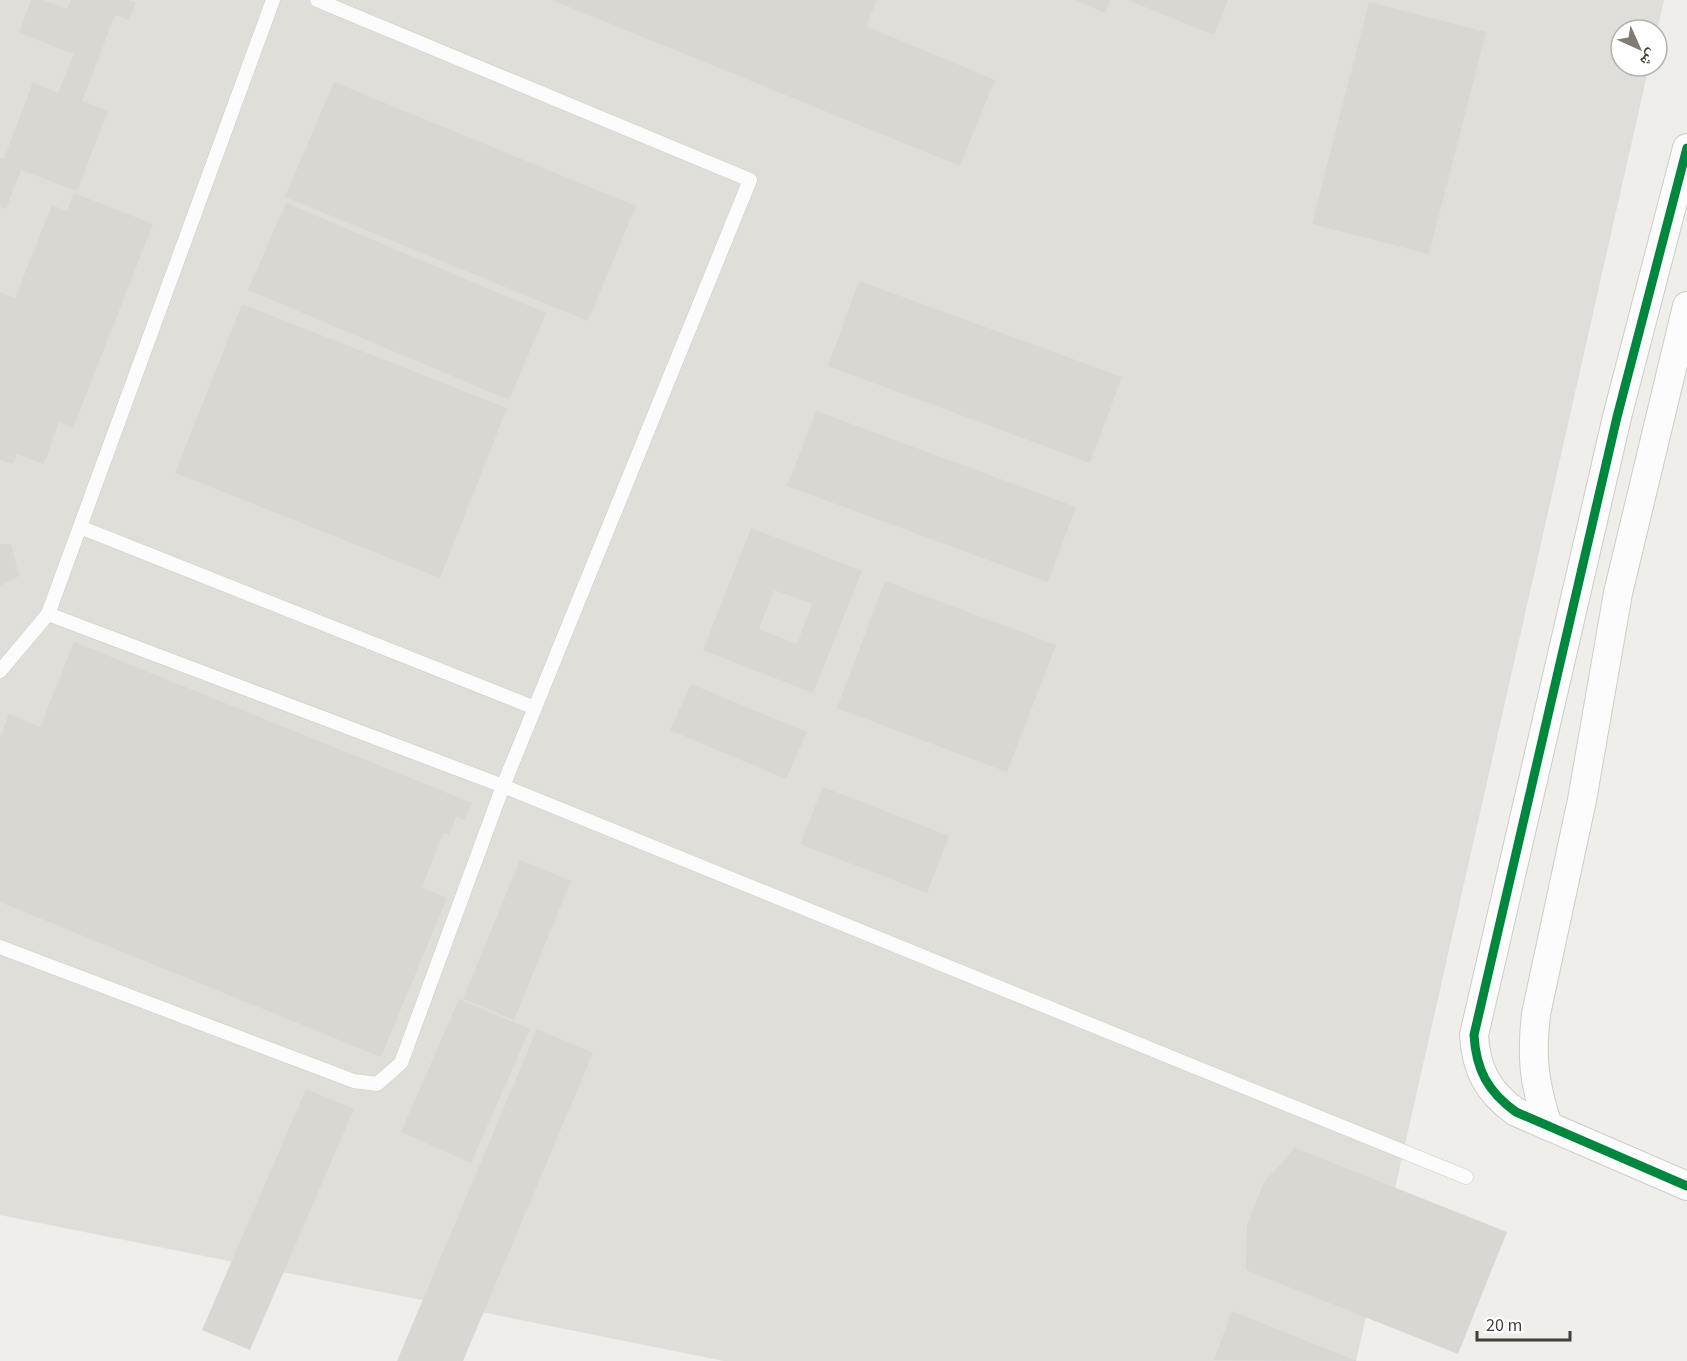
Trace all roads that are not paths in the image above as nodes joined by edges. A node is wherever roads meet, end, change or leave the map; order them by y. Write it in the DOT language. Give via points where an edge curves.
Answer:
graph roads {
  1 [pos="273,0"];
  2 [pos="317,0"];
  3 [pos="1687,148"];
  4 [pos="1687,306"];
  5 [pos="80,527"];
  6 [pos="48,614"];
  7 [pos="0,671"];
  8 [pos="535,708"];
  9 [pos="503,786"];
  10 [pos="0,947"];
  11 [pos="1548,1126"];
  12 [pos="1466,1177"];
  13 [pos="1687,1186"];
  1 -- 5 [label="lane"];
  2 -- 8 [label="lane" via="750,180"];
  3 -- 11 [label="street" via="1617,417 1474,1035 1478,1065 1493,1092 1516,1112"];
  4 -- 11 [label="street" via="1618,592 1582,800 1536,1014 1534,1071"];
  5 -- 6 [label="lane"];
  5 -- 8 [label="lane"];
  6 -- 7 [label="lane"];
  6 -- 9 [label="lane"];
  8 -- 9 [label="lane"];
  9 -- 10 [label="lane" via="401,1063 377,1084 354,1081"];
  9 -- 12 [label="lane"];
  11 -- 13 [label="street"];
}
